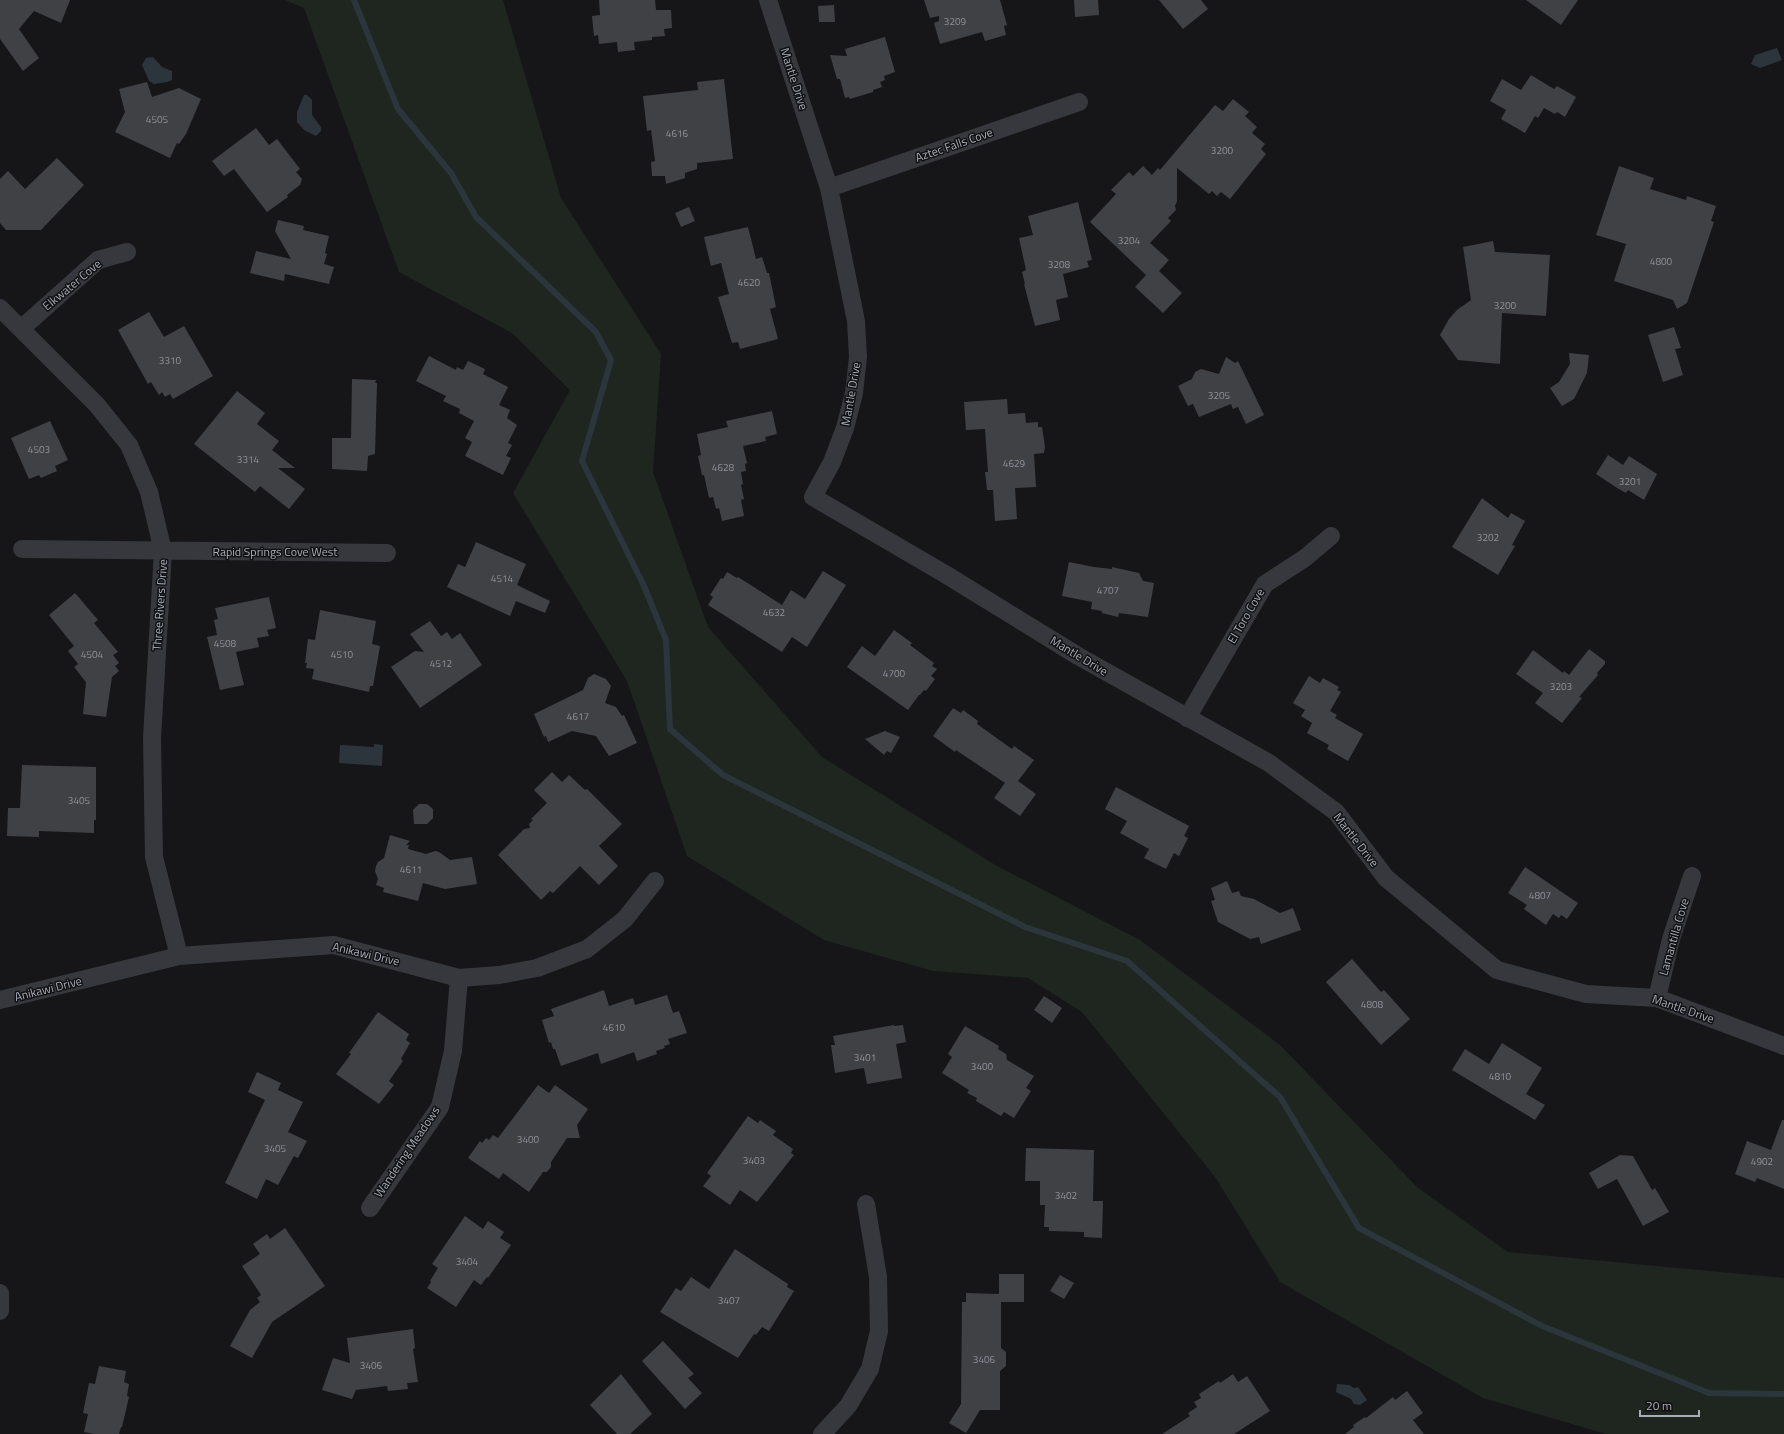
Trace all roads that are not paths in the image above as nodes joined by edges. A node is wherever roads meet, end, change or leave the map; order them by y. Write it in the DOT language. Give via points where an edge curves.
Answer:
graph roads {
  1 [pos="768,0"];
  2 [pos="1079,102"];
  3 [pos="829,188"];
  4 [pos="127,252"];
  5 [pos="0,308"];
  6 [pos="22,328"];
  7 [pos="1331,536"];
  8 [pos="22,549"];
  9 [pos="164,552"];
  10 [pos="387,553"];
  11 [pos="1187,718"];
  12 [pos="1692,876"];
  13 [pos="655,881"];
  14 [pos="180,956"];
  15 [pos="459,978"];
  16 [pos="1657,998"];
  17 [pos="0,1000"];
  18 [pos="1784,1046"];
  19 [pos="866,1204"];
  20 [pos="370,1208"];
  21 [pos="0,1293"];
  22 [pos="0,1311"];
  23 [pos="822,1434"];
  1 -- 3 [label="street, Mantle Drive"];
  2 -- 3 [label="street, Aztec Falls Cove"];
  3 -- 11 [label="street, Mantle Drive" via="856,321 858,357 854,393 845,428 832,462 813,497 1078,656"];
  4 -- 6 [label="street, Elkwater Cove" via="98,260"];
  5 -- 6 [label="street, Three Rivers Drive"];
  6 -- 9 [label="street, Three Rivers Drive" via="97,405 130,445 149,492"];
  7 -- 11 [label="street, El Toro Cove" via="1305,558 1265,584"];
  8 -- 9 [label="street, Rapid Springs Cove West"];
  9 -- 10 [label="street, Rapid Springs Cove West"];
  9 -- 14 [label="street, Three Rivers Drive" via="152,738 154,857"];
  11 -- 16 [label="street, Mantle Drive" via="1269,763 1336,812 1386,878 1497,970 1586,994"];
  12 -- 16 [label="street, Lamantilla Cove" via="1670,940"];
  13 -- 15 [label="street, Anikawi Drive" via="625,919 587,949 537,968"];
  14 -- 15 [label="street, Anikawi Drive" via="334,945"];
  14 -- 17 [label="street, Anikawi Drive"];
  15 -- 20 [label="street, Wandering Meadows" via="453,1051 440,1107"];
  16 -- 18 [label="street, Mantle Drive"];
  19 -- 23 [label="street" via="878,1277 879,1331 870,1369 848,1406"];
  21 -- 22 [label="street"];
}
